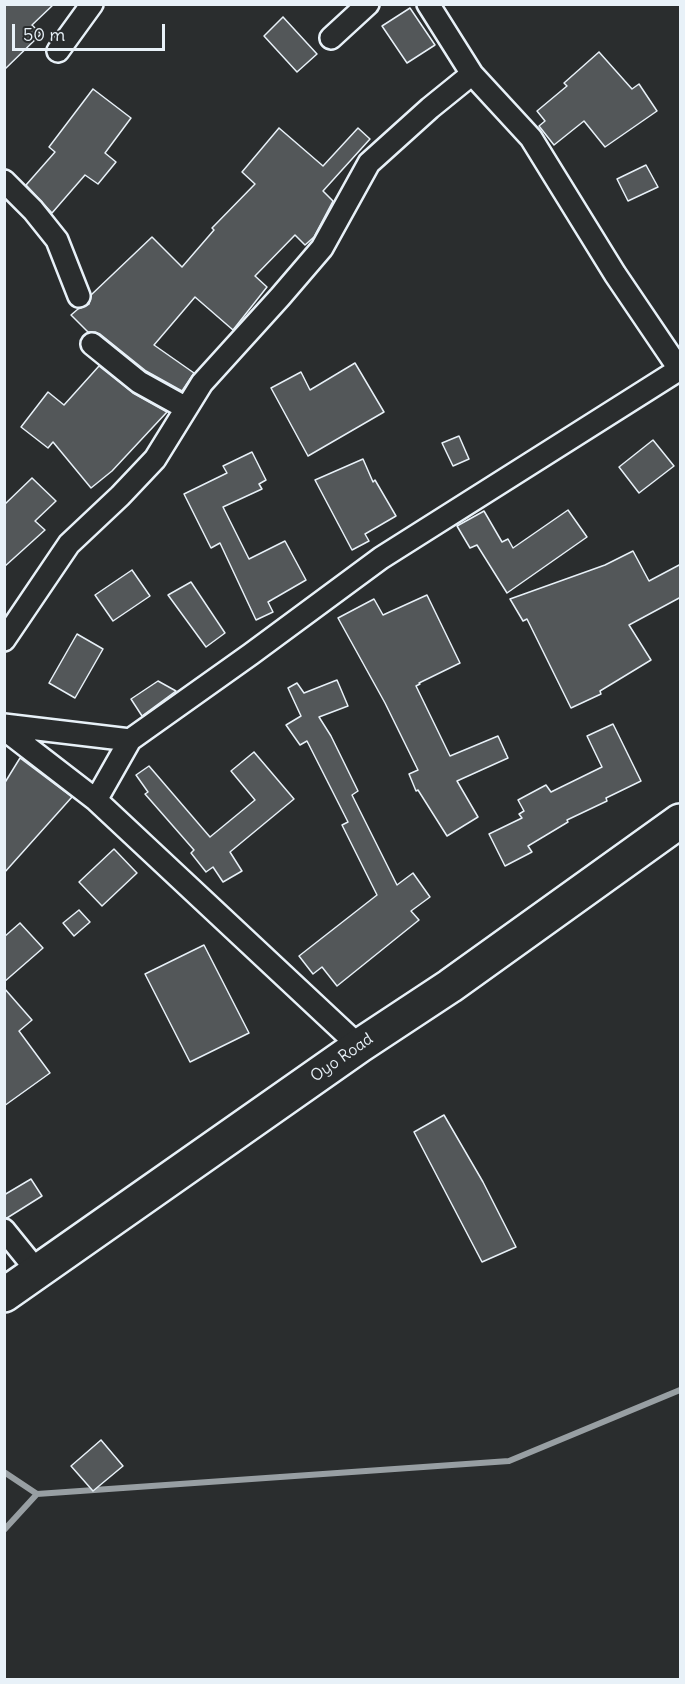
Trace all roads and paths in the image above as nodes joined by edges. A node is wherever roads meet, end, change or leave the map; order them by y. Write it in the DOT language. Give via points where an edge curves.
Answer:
graph roads {
  1 [pos="92,4"];
  2 [pos="368,4"];
  3 [pos="428,4"];
  4 [pos="330,38"];
  5 [pos="58,51"];
  6 [pos="471,74"];
  7 [pos="4,181"];
  8 [pos="79,296"];
  9 [pos="92,344"];
  10 [pos="680,370"];
  11 [pos="186,408"];
  12 [pos="4,640"];
  13 [pos="4,727"];
  14 [pos="130,740"];
  15 [pos="96,800"];
  16 [pos="681,821"];
  17 [pos="359,1046"];
  18 [pos="4,1230"];
  19 [pos="38,1272"];
  20 [pos="4,1295"];
  1 -- 5 [label="street"];
  2 -- 4 [label="street"];
  3 -- 6 [label="street"];
  6 -- 10 [label="street" via="531,138"];
  6 -- 11 [label="street" via="369,163 322,248 202,383"];
  7 -- 8 [label="street" via="57,240"];
  9 -- 11 [label="street" via="139,382"];
  10 -- 14 [label="street" via="381,558"];
  11 -- 12 [label="street" via="155,459 69,544"];
  13 -- 14 [label="street"];
  13 -- 15 [label="street"];
  14 -- 15 [label="street"];
  15 -- 17 [label="street"];
  16 -- 17 [label="highway, Oyo Road"];
  17 -- 19 [label="highway, Oyo Road"];
  18 -- 19 [label="street"];
  19 -- 20 [label="highway, Oyo Road"];
}
